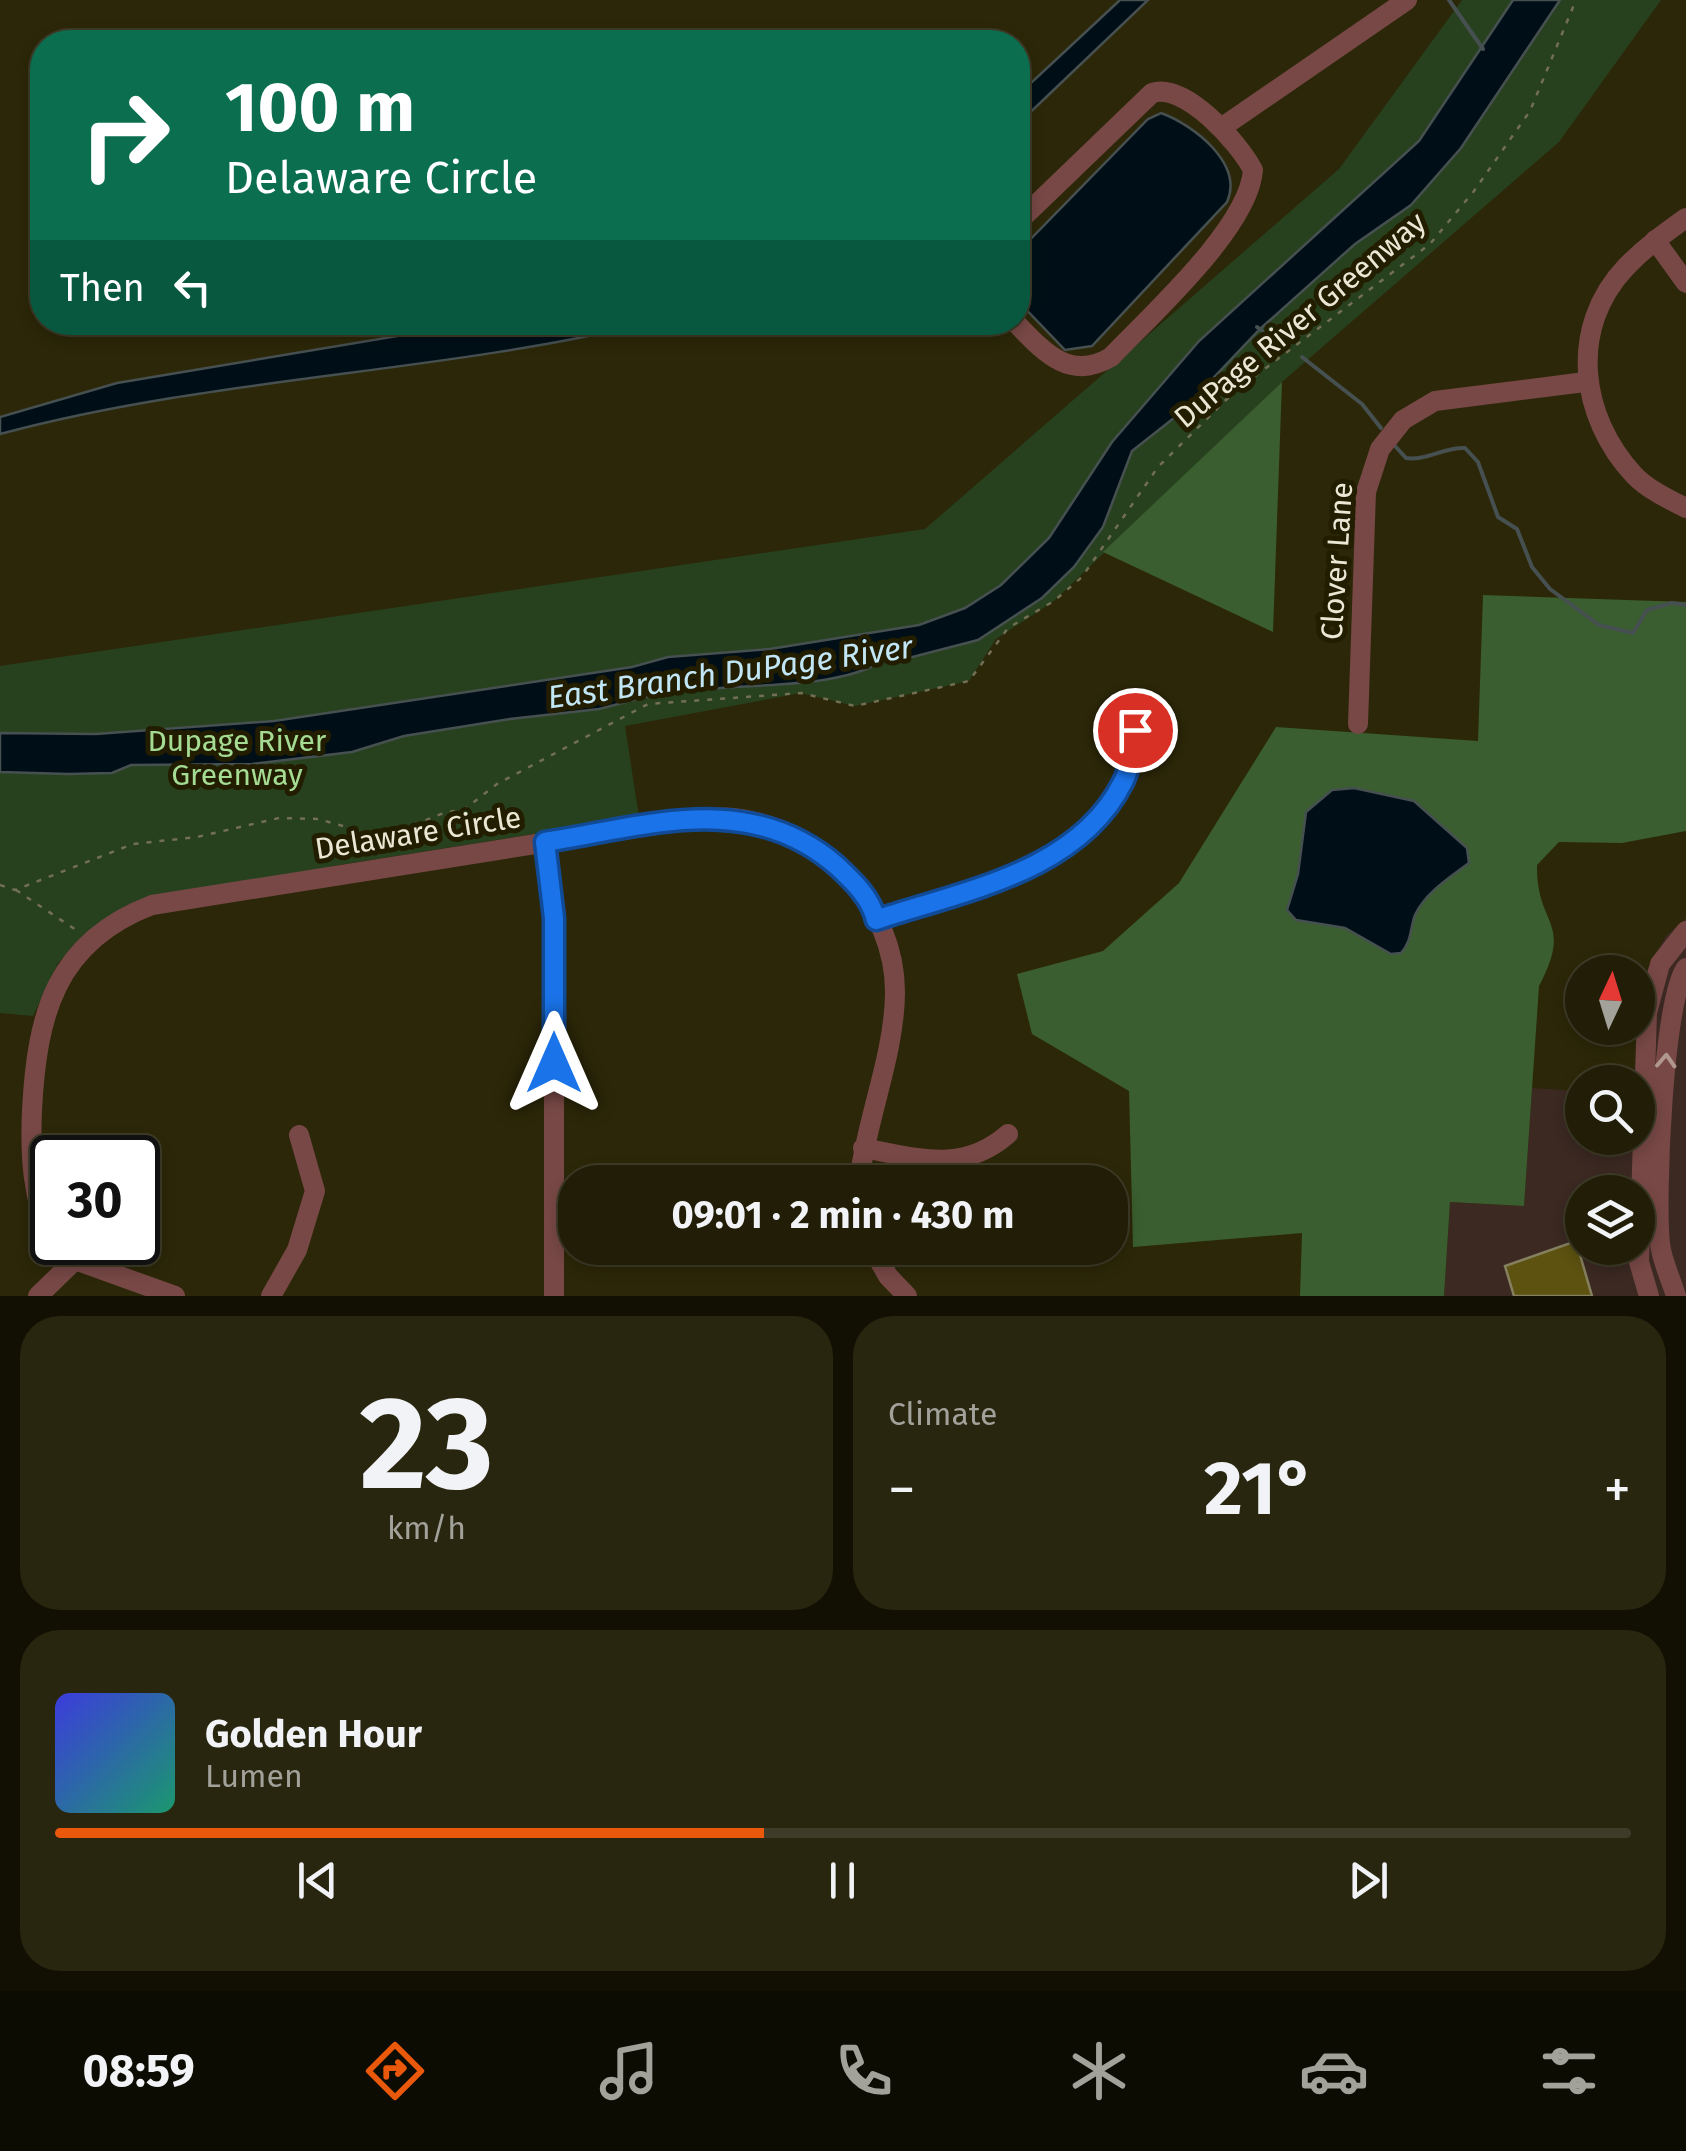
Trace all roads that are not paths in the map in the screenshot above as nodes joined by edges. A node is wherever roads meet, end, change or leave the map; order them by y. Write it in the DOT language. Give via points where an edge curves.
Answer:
graph roads {
  1 [pos="1407,0"];
  2 [pos="1221,128"];
  3 [pos="1030,211"];
  4 [pos="1686,218"];
  5 [pos="1655,240"];
  6 [pos="1686,283"];
  7 [pos="1030,335"];
  8 [pos="1586,382"];
  9 [pos="1686,508"];
  10 [pos="1358,724"];
  11 [pos="1135,730"];
  12 [pos="545,842"];
  13 [pos="876,920"];
  14 [pos="1686,932"];
  15 [pos="1686,968"];
  16 [pos="1008,1134"];
  17 [pos="33,1135"];
  18 [pos="299,1135"];
  19 [pos="863,1148"];
  20 [pos="861,1165"];
  21 [pos="69,1265"];
  22 [pos="88,1265"];
  23 [pos="882,1265"];
  24 [pos="38,1296"];
  25 [pos="175,1296"];
  26 [pos="271,1296"];
  27 [pos="554,1296"];
  28 [pos="907,1296"];
  29 [pos="1649,1296"];
  30 [pos="1676,1296"];
  1 -- 2 [label="street"];
  2 -- 3 [label="street" via="1176,93 1152,94"];
  2 -- 7 [label="street" via="1253,170 1244,206 1187,278 1096,366 1062,364"];
  4 -- 5 [label="street"];
  5 -- 6 [label="street"];
  5 -- 8 [label="street" via="1601,304"];
  8 -- 9 [label="street" via="1601,433 1636,478"];
  8 -- 10 [label="street, Clover Lane" via="1435,401 1403,420 1380,449 1366,492"];
  11 -- 13 [label="street" via="1125,779 1107,806 1045,862"];
  12 -- 13 [label="street, Delaware Circle" via="733,818 812,844 855,882"];
  12 -- 17 [label="street, Delaware Circle" via="152,906 116,922 66,969 50,999 34,1066"];
  12 -- 27 [label="street" via="554,918"];
  13 -- 19 [label="street, Delaware Circle" via="891,954 895,994"];
  14 -- 29 [label="street" via="1660,964 1648,1013 1639,1262"];
  30 -- 15 [label="street, one-way" via="1660,1244 1664,1098 1669,1015"];
  16 -- 19 [label="street" via="965,1160"];
  18 -- 26 [label="street" via="315,1191 297,1250"];
  19 -- 20 [label="street, Delaware Circle"];
  21 -- 24 [label="street"];
  22 -- 25 [label="street"];
  23 -- 28 [label="street"];
}
